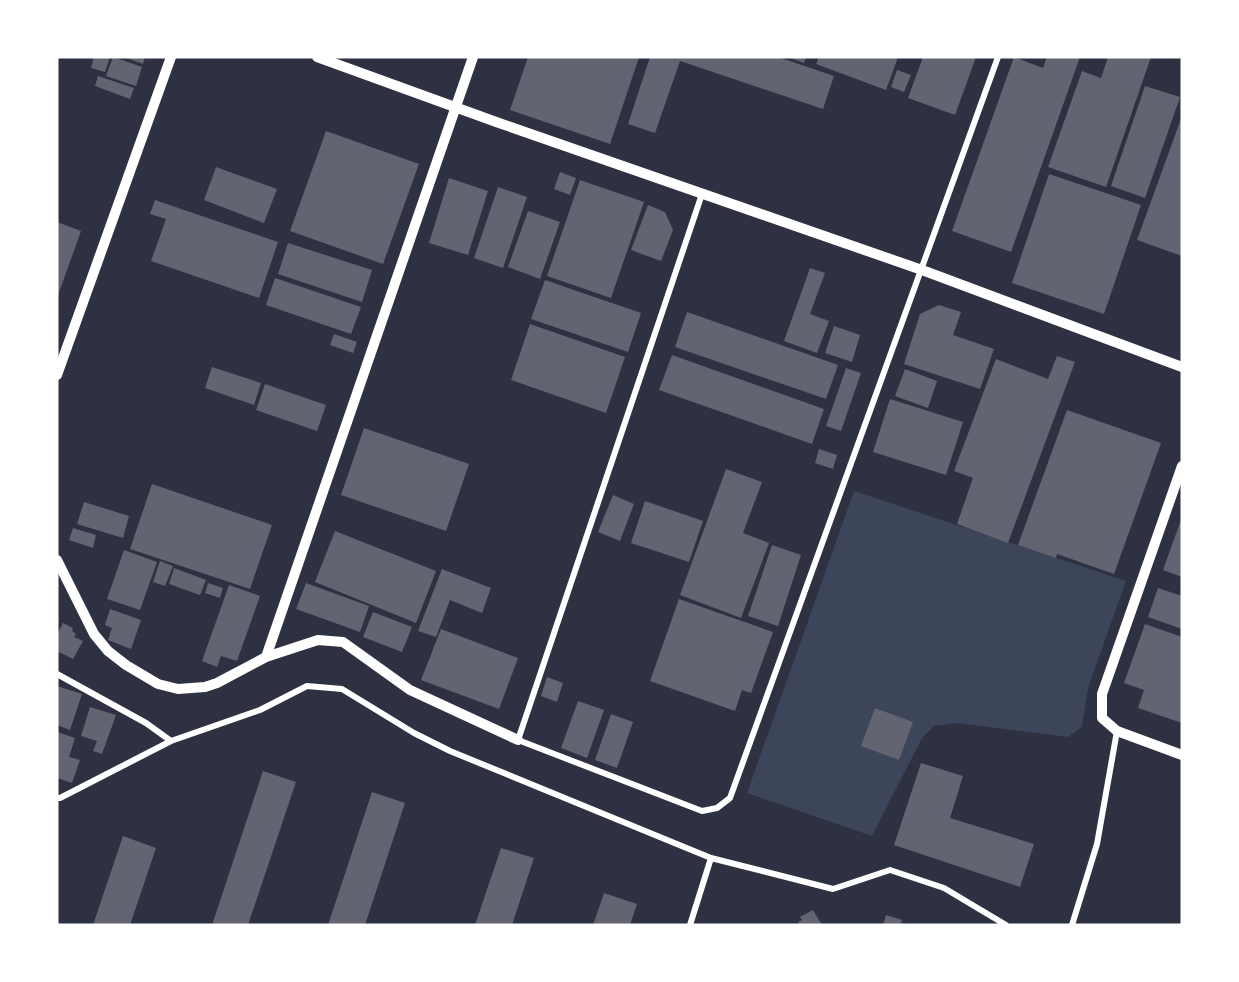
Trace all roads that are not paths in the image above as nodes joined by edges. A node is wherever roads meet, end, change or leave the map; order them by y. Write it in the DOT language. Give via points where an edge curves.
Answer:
graph roads {
  1 [pos="171,57"];
  2 [pos="317,57"];
  3 [pos="473,57"];
  4 [pos="999,57"];
  5 [pos="456,107"];
  6 [pos="702,194"];
  7 [pos="922,270"];
  8 [pos="1182,367"];
  9 [pos="57,375"];
  10 [pos="1182,466"];
  11 [pos="57,560"];
  12 [pos="266,657"];
  13 [pos="57,674"];
  14 [pos="1117,731"];
  15 [pos="518,740"];
  16 [pos="171,741"];
  17 [pos="1182,755"];
  18 [pos="57,798"];
  19 [pos="711,858"];
  20 [pos="690,925"];
  21 [pos="1006,925"];
  22 [pos="1072,925"];
  1 -- 9 [label="street"];
  2 -- 5 [label="street"];
  3 -- 5 [label="street"];
  4 -- 7 [label="street"];
  5 -- 6 [label="street"];
  5 -- 12 [label="street"];
  6 -- 7 [label="street"];
  6 -- 15 [label="street"];
  7 -- 8 [label="street"];
  7 -- 15 [label="street" via="730,798 717,808 702,811"];
  10 -- 14 [label="street" via="1102,694 1102,718"];
  11 -- 12 [label="street" via="94,634 108,651 158,684 178,689 205,687"];
  12 -- 15 [label="street" via="318,640 343,642 410,690"];
  13 -- 16 [label="street"];
  14 -- 17 [label="street"];
  14 -- 22 [label="street" via="1097,844"];
  16 -- 18 [label="street"];
  16 -- 19 [label="street" via="260,710 307,686 342,689 450,751"];
  19 -- 20 [label="street"];
  19 -- 21 [label="street" via="833,889 890,870 944,888"];
}
